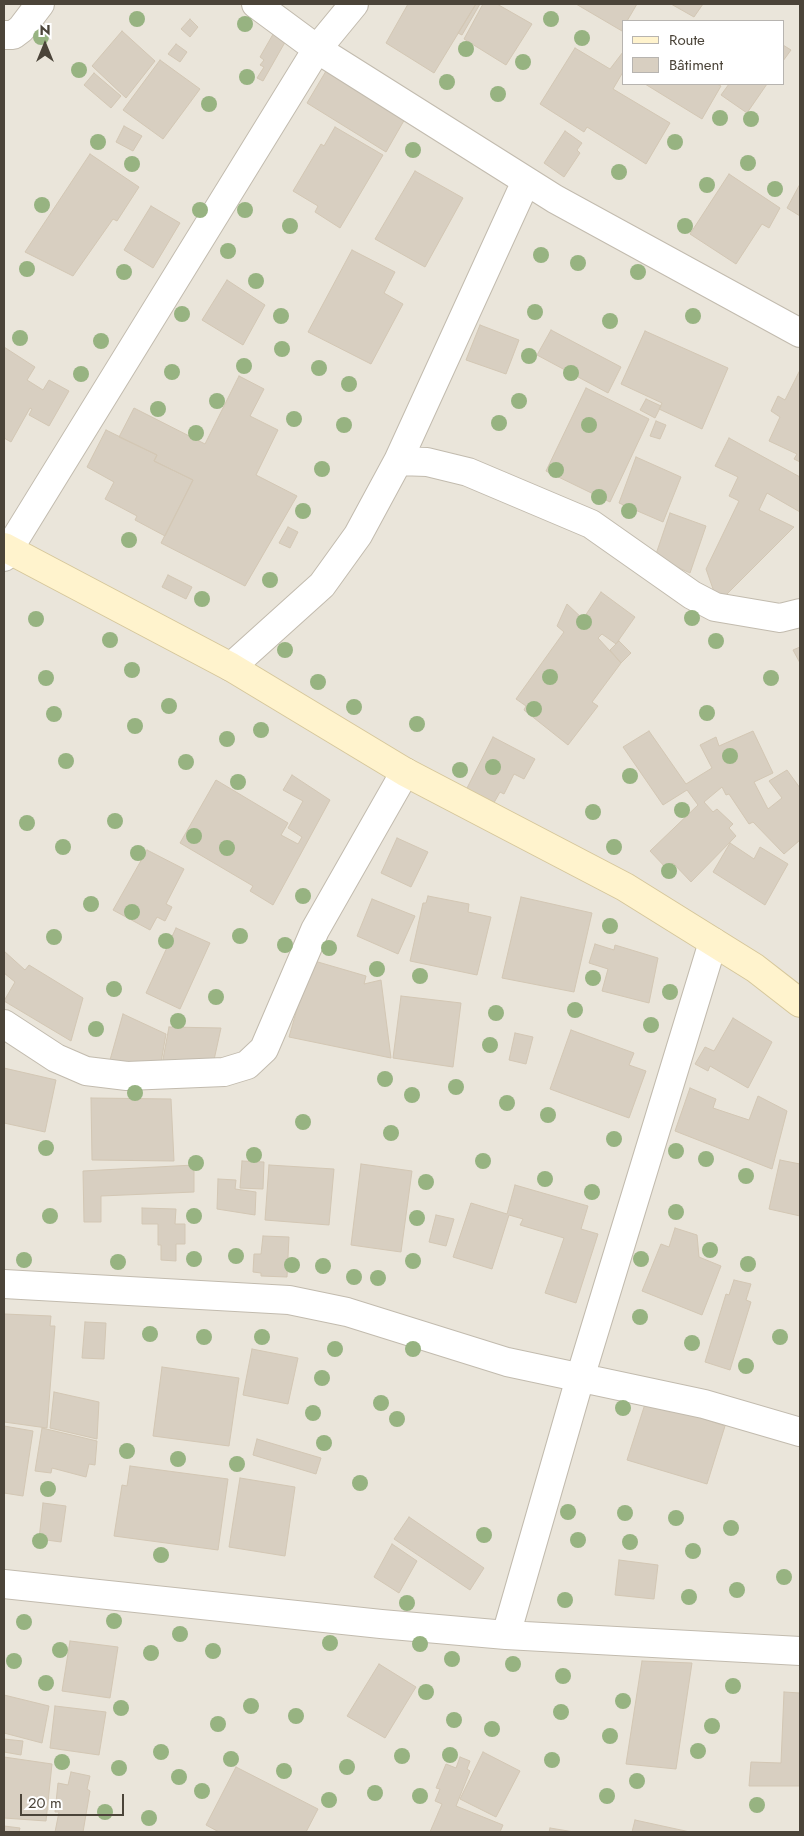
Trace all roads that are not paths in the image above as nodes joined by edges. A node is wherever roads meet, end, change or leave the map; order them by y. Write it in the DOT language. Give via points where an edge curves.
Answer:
graph roads {
  1 [pos="40,4"];
  2 [pos="256,4"];
  3 [pos="354,4"];
  4 [pos="4,35"];
  5 [pos="317,49"];
  6 [pos="526,180"];
  7 [pos="800,333"];
  8 [pos="398,460"];
  9 [pos="5,551"];
  10 [pos="800,613"];
  11 [pos="230,667"];
  12 [pos="405,772"];
  13 [pos="713,942"];
  14 [pos="800,1003"];
  15 [pos="4,1024"];
  16 [pos="4,1284"];
  17 [pos="580,1378"];
  18 [pos="800,1432"];
  19 [pos="4,1584"];
  20 [pos="506,1635"];
  21 [pos="800,1651"];
  1 -- 4 [label="street" via="22,29"];
  2 -- 5 [label="street"];
  3 -- 5 [label="street"];
  5 -- 6 [label="street"];
  5 -- 9 [label="street"];
  6 -- 7 [label="street"];
  6 -- 8 [label="street"];
  8 -- 10 [label="street" via="427,462 468,472 591,524 692,595 715,606 780,618"];
  8 -- 11 [label="street" via="358,535 322,585"];
  9 -- 11 [label="street"];
  11 -- 12 [label="street"];
  12 -- 13 [label="street" via="625,887"];
  12 -- 15 [label="street" via="315,930 264,1049 247,1064 224,1072 127,1076 86,1071 56,1058"];
  13 -- 14 [label="street"];
  13 -- 17 [label="street"];
  16 -- 17 [label="street" via="289,1300 347,1312 506,1362"];
  17 -- 18 [label="street" via="704,1404"];
  17 -- 20 [label="street"];
  19 -- 20 [label="street"];
  20 -- 21 [label="street"];
}
